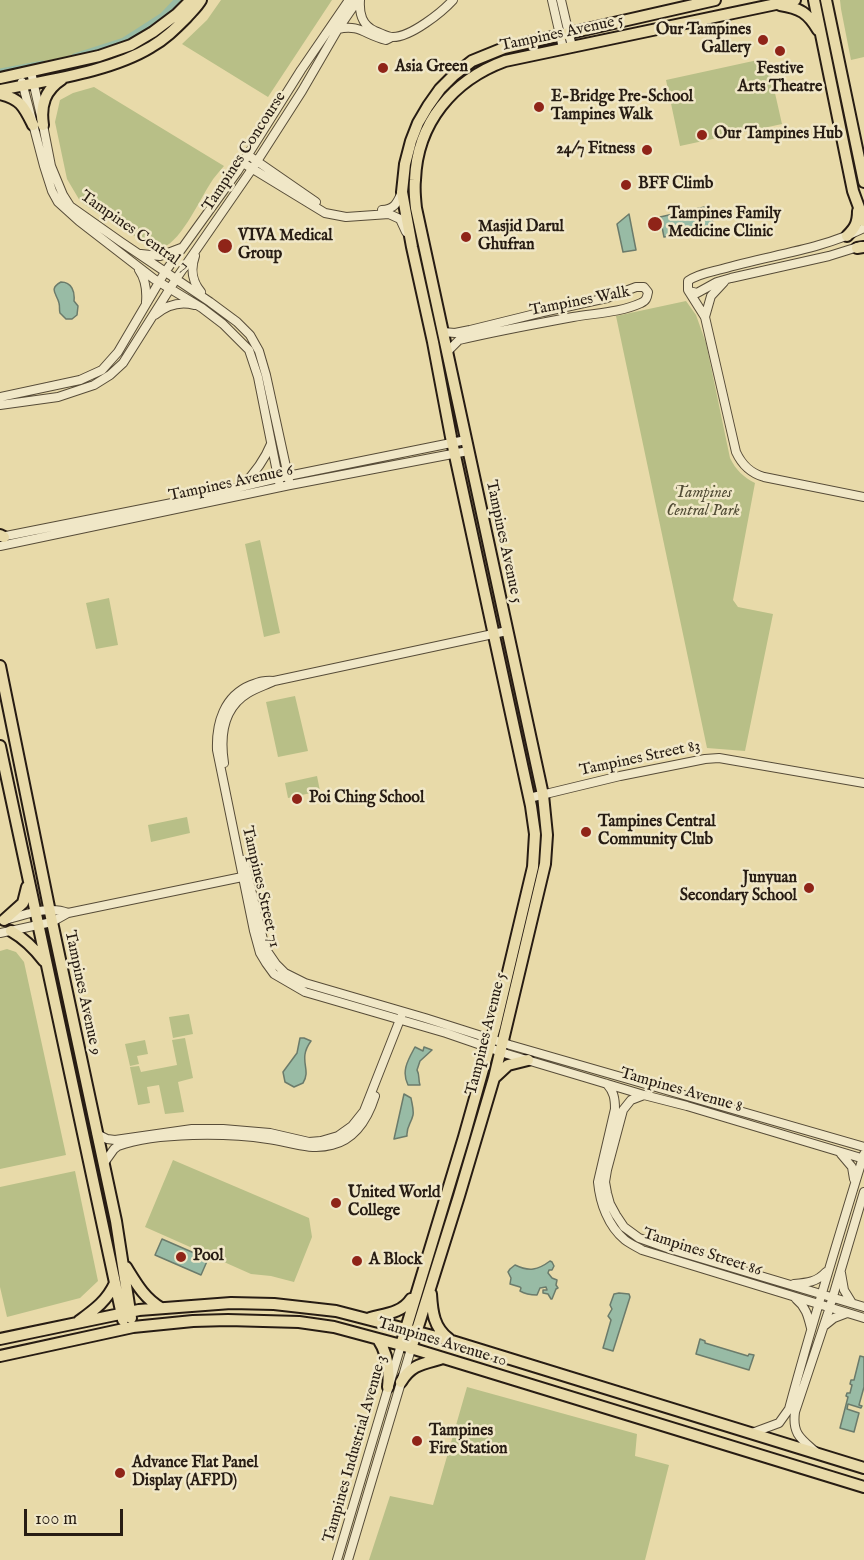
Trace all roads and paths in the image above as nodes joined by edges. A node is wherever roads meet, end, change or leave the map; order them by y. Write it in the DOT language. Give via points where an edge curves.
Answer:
graph roads {
  1 [pos="191,0"];
  2 [pos="201,0"];
  3 [pos="349,0"];
  4 [pos="359,0"];
  5 [pos="453,0"];
  6 [pos="552,0"];
  7 [pos="561,0"];
  8 [pos="716,0"];
  9 [pos="795,0"];
  10 [pos="814,0"];
  11 [pos="826,0"];
  12 [pos="835,0"];
  13 [pos="774,4"];
  14 [pos="830,21"];
  15 [pos="339,29"];
  16 [pos="564,34"];
  17 [pos="821,35"];
  18 [pos="391,37"];
  19 [pos="567,48"];
  20 [pos="68,75"];
  21 [pos="0,78"];
  22 [pos="27,79"];
  23 [pos="0,92"];
  24 [pos="38,125"];
  25 [pos="248,155"];
  26 [pos="257,162"];
  27 [pos="243,163"];
  28 [pos="252,169"];
  29 [pos="864,182"];
  30 [pos="402,192"];
  31 [pos="858,208"];
  32 [pos="864,221"];
  33 [pos="864,228"];
  34 [pos="847,236"];
  35 [pos="862,246"];
  36 [pos="411,247"];
  37 [pos="183,248"];
  38 [pos="135,252"];
  39 [pos="196,252"];
  40 [pos="133,263"];
  41 [pos="165,272"];
  42 [pos="731,278"];
  43 [pos="176,279"];
  44 [pos="159,282"];
  45 [pos="170,288"];
  46 [pos="688,290"];
  47 [pos="208,300"];
  48 [pos="202,308"];
  49 [pos="141,314"];
  50 [pos="151,317"];
  51 [pos="705,317"];
  52 [pos="443,332"];
  53 [pos="433,342"];
  54 [pos="447,352"];
  55 [pos="0,397"];
  56 [pos="0,405"];
  57 [pos="271,444"];
  58 [pos="467,445"];
  59 [pos="453,448"];
  60 [pos="288,476"];
  61 [pos="278,478"];
  62 [pos="290,485"];
  63 [pos="241,487"];
  64 [pos="280,487"];
  65 [pos="864,497"];
  66 [pos="1,539"];
  67 [pos="507,631"];
  68 [pos="493,634"];
  69 [pos="0,666"];
  70 [pos="0,746"];
  71 [pos="864,783"];
  72 [pos="543,795"];
  73 [pos="529,798"];
  74 [pos="245,876"];
  75 [pos="28,881"];
  76 [pos="50,909"];
  77 [pos="35,912"];
  78 [pos="68,913"];
  79 [pos="2,921"];
  80 [pos="52,922"];
  81 [pos="38,925"];
  82 [pos="5,932"];
  83 [pos="47,966"];
  84 [pos="401,1016"];
  85 [pos="496,1046"];
  86 [pos="528,1060"];
  87 [pos="378,1076"];
  88 [pos="494,1078"];
  89 [pos="606,1083"];
  90 [pos="644,1095"];
  91 [pos="615,1126"];
  92 [pos="97,1134"];
  93 [pos="864,1147"];
  94 [pos="838,1151"];
  95 [pos="864,1157"];
  96 [pos="104,1163"];
  97 [pos="854,1187"];
  98 [pos="864,1192"];
  99 [pos="123,1261"];
  100 [pos="842,1266"];
  101 [pos="830,1268"];
  102 [pos="115,1283"];
  103 [pos="787,1284"];
  104 [pos="431,1285"];
  105 [pos="416,1293"];
  106 [pos="821,1294"];
  107 [pos="832,1297"];
  108 [pos="795,1298"];
  109 [pos="852,1303"];
  110 [pos="818,1304"];
  111 [pos="829,1307"];
  112 [pos="864,1307"];
  113 [pos="161,1308"];
  114 [pos="126,1313"];
  115 [pos="848,1313"];
  116 [pos="367,1318"];
  117 [pos="864,1318"];
  118 [pos="76,1323"];
  119 [pos="823,1327"];
  120 [pos="129,1328"];
  121 [pos="811,1329"];
  122 [pos="411,1330"];
  123 [pos="0,1339"];
  124 [pos="378,1339"];
  125 [pos="452,1341"];
  126 [pos="406,1347"];
  127 [pos="0,1356"];
  128 [pos="440,1359"];
  129 [pos="401,1382"];
  130 [pos="388,1387"];
  131 [pos="751,1433"];
  132 [pos="819,1455"];
  133 [pos="864,1468"];
  134 [pos="864,1487"];
  135 [pos="337,1560"];
  136 [pos="348,1560"];
  1 -- 22 [label="main road" via="131,45"];
  2 -- 20 [label="main road" via="174,31 150,48 122,61"];
  3 -- 25 [label="street, Tampines Concourse"];
  4 -- 15 [label="street, Tampines Concourse"];
  4 -- 18 [label="street" via="362,21 368,28"];
  5 -- 18 [label="street" via="409,33"];
  6 -- 16 [label="street"];
  7 -- 16 [label="street"];
  8 -- 16 [label="main road, Tampines Avenue 5"];
  9 -- 13 [label="main road, Tampines Avenue 5"];
  10 -- 17 [label="main road"];
  11 -- 14 [label="main road"];
  12 -- 14 [label="main road"];
  13 -- 17 [label="main road" via="806,13"];
  13 -- 19 [label="main road, Tampines Avenue 5"];
  14 -- 29 [label="main road"];
  15 -- 18 [label="street" via="357,27 373,37"];
  15 -- 26 [label="street, Tampines Concourse"];
  16 -- 19 [label="street"];
  16 -- 30 [label="main road, Tampines Avenue 5" via="486,54 454,75 418,123 405,164"];
  17 -- 31 [label="main road"];
  19 -- 52 [label="main road, Tampines Avenue 5" via="505,61 484,70 453,92 428,128 419,150 414,182"];
  20 -- 22 [label="main road"];
  20 -- 24 [label="main road" via="46,95"];
  21 -- 22 [label="main road"];
  22 -- 23 [label="main road"];
  22 -- 24 [label="street, Tampines Central 7"];
  23 -- 24 [label="main road" via="20,102"];
  24 -- 38 [label="street, Tampines Central 7" via="70,206"];
  24 -- 40 [label="street, Tampines Central 7" via="52,191 58,202"];
  25 -- 26 [label="street"];
  25 -- 27 [label="street, Tampines Concourse"];
  26 -- 28 [label="street, Tampines Concourse"];
  26 -- 30 [label="street" via="335,211 393,208"];
  27 -- 28 [label="street"];
  27 -- 37 [label="street, Tampines Concourse"];
  28 -- 36 [label="street" via="325,213 396,217"];
  28 -- 39 [label="street, Tampines Concourse"];
  30 -- 36 [label="main road, Tampines Avenue 5"];
  31 -- 32 [label="main road"];
  31 -- 34 [label="main road" via="858,222"];
  33 -- 34 [label="street"];
  34 -- 46 [label="street" via="696,277 688,281"];
  35 -- 42 [label="street"];
  36 -- 53 [label="main road, Tampines Avenue 5"];
  37 -- 38 [label="street" via="160,256"];
  37 -- 41 [label="street, Tampines Concourse"];
  38 -- 41 [label="street, Tampines Central 7"];
  39 -- 43 [label="street, Tampines Concourse"];
  39 -- 47 [label="street, Tampines Central 7" via="192,277"];
  40 -- 44 [label="street, Tampines Central 7"];
  40 -- 49 [label="street, Tampines Central 7" via="143,276 147,292"];
  41 -- 43 [label="street, Tampines Central 7"];
  41 -- 44 [label="street, Tampines Concourse"];
  42 -- 46 [label="street" via="697,293"];
  42 -- 51 [label="street" via="711,296"];
  43 -- 45 [label="street, Tampines Concourse"];
  43 -- 47 [label="street, Tampines Central 7"];
  44 -- 45 [label="street, Tampines Central 7"];
  44 -- 49 [label="street, Tampines Concourse"];
  45 -- 48 [label="street, Tampines Central 7"];
  45 -- 50 [label="street, Tampines Concourse"];
  46 -- 51 [label="street"];
  47 -- 60 [label="street, Tampines Central 7" via="237,322 260,351"];
  48 -- 50 [label="street" via="179,303"];
  48 -- 57 [label="street, Tampines Central 7" via="249,350"];
  49 -- 55 [label="street, Tampines Concourse" via="102,370 80,380"];
  50 -- 56 [label="street, Tampines Concourse" via="123,363 94,385 57,397"];
  51 -- 65 [label="street" via="736,452 743,465 764,477"];
  52 -- 53 [label="main road"];
  52 -- 54 [label="main road, Tampines Avenue 5"];
  52 -- 54 [label="street, Tampines Walk" via="470,330 607,298 641,286 648,292 644,302 624,308 459,340"];
  53 -- 59 [label="main road, Tampines Avenue 5"];
  54 -- 58 [label="main road, Tampines Avenue 5"];
  57 -- 61 [label="street, Tampines Central 7"];
  57 -- 63 [label="street" via="257,471"];
  58 -- 59 [label="street, Tampines Avenue 6"];
  58 -- 67 [label="main road, Tampines Avenue 5"];
  59 -- 60 [label="street, Tampines Avenue 6"];
  59 -- 62 [label="street, Tampines Avenue 6"];
  59 -- 68 [label="main road, Tampines Avenue 5"];
  60 -- 61 [label="street, Tampines Avenue 6"];
  60 -- 62 [label="street, Tampines Central 7"];
  61 -- 63 [label="street, Tampines Avenue 6"];
  61 -- 64 [label="street, Tampines Central 7"];
  62 -- 64 [label="street, Tampines Avenue 6"];
  63 -- 66 [label="street, Tampines Avenue 6"];
  64 -- 66 [label="street, Tampines Avenue 6"];
  67 -- 68 [label="street, Tampines Street 71"];
  67 -- 72 [label="main road, Tampines Avenue 5"];
  68 -- 73 [label="main road, Tampines Avenue 5"];
  68 -- 74 [label="street, Tampines Street 71" via="274,681 237,701 225,722 222,748"];
  69 -- 76 [label="main road, Tampines Avenue 9"];
  70 -- 75 [label="main road, Tampines Avenue 9"];
  71 -- 72 [label="street, Tampines Street 83" via="718,758"];
  72 -- 73 [label="street, Tampines Street 83"];
  72 -- 85 [label="main road, Tampines Avenue 5" via="545,864"];
  73 -- 85 [label="main road, Tampines Avenue 5" via="536,834 533,867"];
  74 -- 78 [label="street"];
  74 -- 84 [label="street, Tampines Street 71" via="265,948 285,973"];
  75 -- 77 [label="main road, Tampines Avenue 9"];
  75 -- 79 [label="main road" via="23,903"];
  76 -- 77 [label="street"];
  76 -- 78 [label="street"];
  76 -- 80 [label="main road, Tampines Avenue 9"];
  77 -- 79 [label="street"];
  77 -- 81 [label="main road, Tampines Avenue 9"];
  78 -- 80 [label="street"];
  80 -- 81 [label="street"];
  80 -- 92 [label="main road, Tampines Avenue 9"];
  81 -- 82 [label="street"];
  81 -- 83 [label="main road, Tampines Avenue 9"];
  82 -- 83 [label="main road" via="22,937"];
  83 -- 102 [label="main road, Tampines Avenue 9"];
  84 -- 85 [label="street, Tampines Street 71" via="425,1018"];
  84 -- 87 [label="street"];
  85 -- 86 [label="street, Tampines Avenue 8"];
  85 -- 88 [label="main road, Tampines Avenue 5"];
  85 -- 93 [label="street, Tampines Avenue 8"];
  85 -- 105 [label="main road, Tampines Avenue 5"];
  86 -- 88 [label="main road" via="508,1065"];
  86 -- 89 [label="street, Tampines Avenue 8"];
  87 -- 92 [label="street" via="358,1120 346,1132 321,1141 223,1129 192,1129 115,1140"];
  87 -- 96 [label="street" via="378,1088 363,1123 349,1137 331,1146 308,1148 269,1139 223,1135 165,1137 118,1146"];
  88 -- 104 [label="main road, Tampines Avenue 5"];
  89 -- 90 [label="street, Tampines Avenue 8"];
  89 -- 91 [label="street, Tampines Street 86" via="615,1099"];
  90 -- 91 [label="street, Tampines Street 86" via="631,1100"];
  90 -- 94 [label="street, Tampines Avenue 8"];
  91 -- 103 [label="street, Tampines Street 86" via="605,1182 610,1204 624,1227 639,1238 670,1249"];
  91 -- 108 [label="street, Tampines Street 86" via="598,1182 599,1194 611,1223 625,1240 642,1250"];
  92 -- 96 [label="main road, Tampines Avenue 9"];
  94 -- 95 [label="street, Tampines Avenue 8"];
  94 -- 97 [label="street" via="852,1167"];
  95 -- 97 [label="street"];
  96 -- 99 [label="main road, Tampines Avenue 9"];
  97 -- 101 [label="street"];
  98 -- 100 [label="street"];
  99 -- 113 [label="main road" via="142,1293"];
  99 -- 114 [label="main road, Tampines Avenue 9"];
  100 -- 107 [label="street"];
  100 -- 109 [label="street" via="842,1284"];
  101 -- 103 [label="street" via="813,1282"];
  101 -- 106 [label="street"];
  102 -- 114 [label="main road, Tampines Avenue 9"];
  102 -- 118 [label="main road" via="105,1300"];
  103 -- 106 [label="street, Tampines Street 86"];
  104 -- 122 [label="main road, Tampines Avenue 5"];
  104 -- 125 [label="main road" via="438,1328"];
  105 -- 116 [label="main road" via="403,1308"];
  105 -- 122 [label="main road, Tampines Avenue 5"];
  106 -- 107 [label="street, Tampines Street 86"];
  106 -- 110 [label="street"];
  107 -- 109 [label="street, Tampines Street 86"];
  107 -- 111 [label="street"];
  108 -- 110 [label="street, Tampines Street 86"];
  108 -- 121 [label="street" via="806,1311"];
  109 -- 112 [label="street, Tampines Street 86"];
  110 -- 111 [label="street, Tampines Street 86"];
  110 -- 121 [label="street"];
  111 -- 115 [label="street, Tampines Street 86"];
  111 -- 119 [label="street"];
  113 -- 114 [label="main road, Tampines Avenue 10"];
  113 -- 116 [label="main road, Tampines Avenue 10" via="274,1304"];
  114 -- 118 [label="main road, Tampines Avenue 10"];
  114 -- 120 [label="main road, Tampines Avenue 9"];
  115 -- 117 [label="street, Tampines Street 86"];
  115 -- 119 [label="street"];
  116 -- 122 [label="main road, Tampines Avenue 10"];
  118 -- 123 [label="main road, Tampines Avenue 10"];
  119 -- 132 [label="street" via="794,1422 801,1438"];
  120 -- 124 [label="main road, Tampines Avenue 10" via="193,1321 299,1322"];
  120 -- 127 [label="main road, Tampines Avenue 10"];
  121 -- 131 [label="street" via="789,1409 779,1423"];
  122 -- 125 [label="main road, Tampines Avenue 10"];
  122 -- 126 [label="main road, Tampines Avenue 5"];
  124 -- 126 [label="main road, Tampines Avenue 10"];
  124 -- 130 [label="main road" via="389,1367"];
  125 -- 131 [label="main road, Tampines Avenue 10"];
  126 -- 128 [label="main road, Tampines Avenue 10"];
  126 -- 129 [label="street, Tampines Industrial Avenue 3"];
  126 -- 130 [label="street, Tampines Industrial Avenue 3"];
  128 -- 129 [label="main road" via="418,1365"];
  128 -- 134 [label="main road, Tampines Avenue 10"];
  129 -- 136 [label="street, Tampines Industrial Avenue 3"];
  130 -- 135 [label="street, Tampines Industrial Avenue 3"];
  131 -- 132 [label="main road, Tampines Avenue 10"];
  132 -- 133 [label="main road, Tampines Avenue 10"];
}
